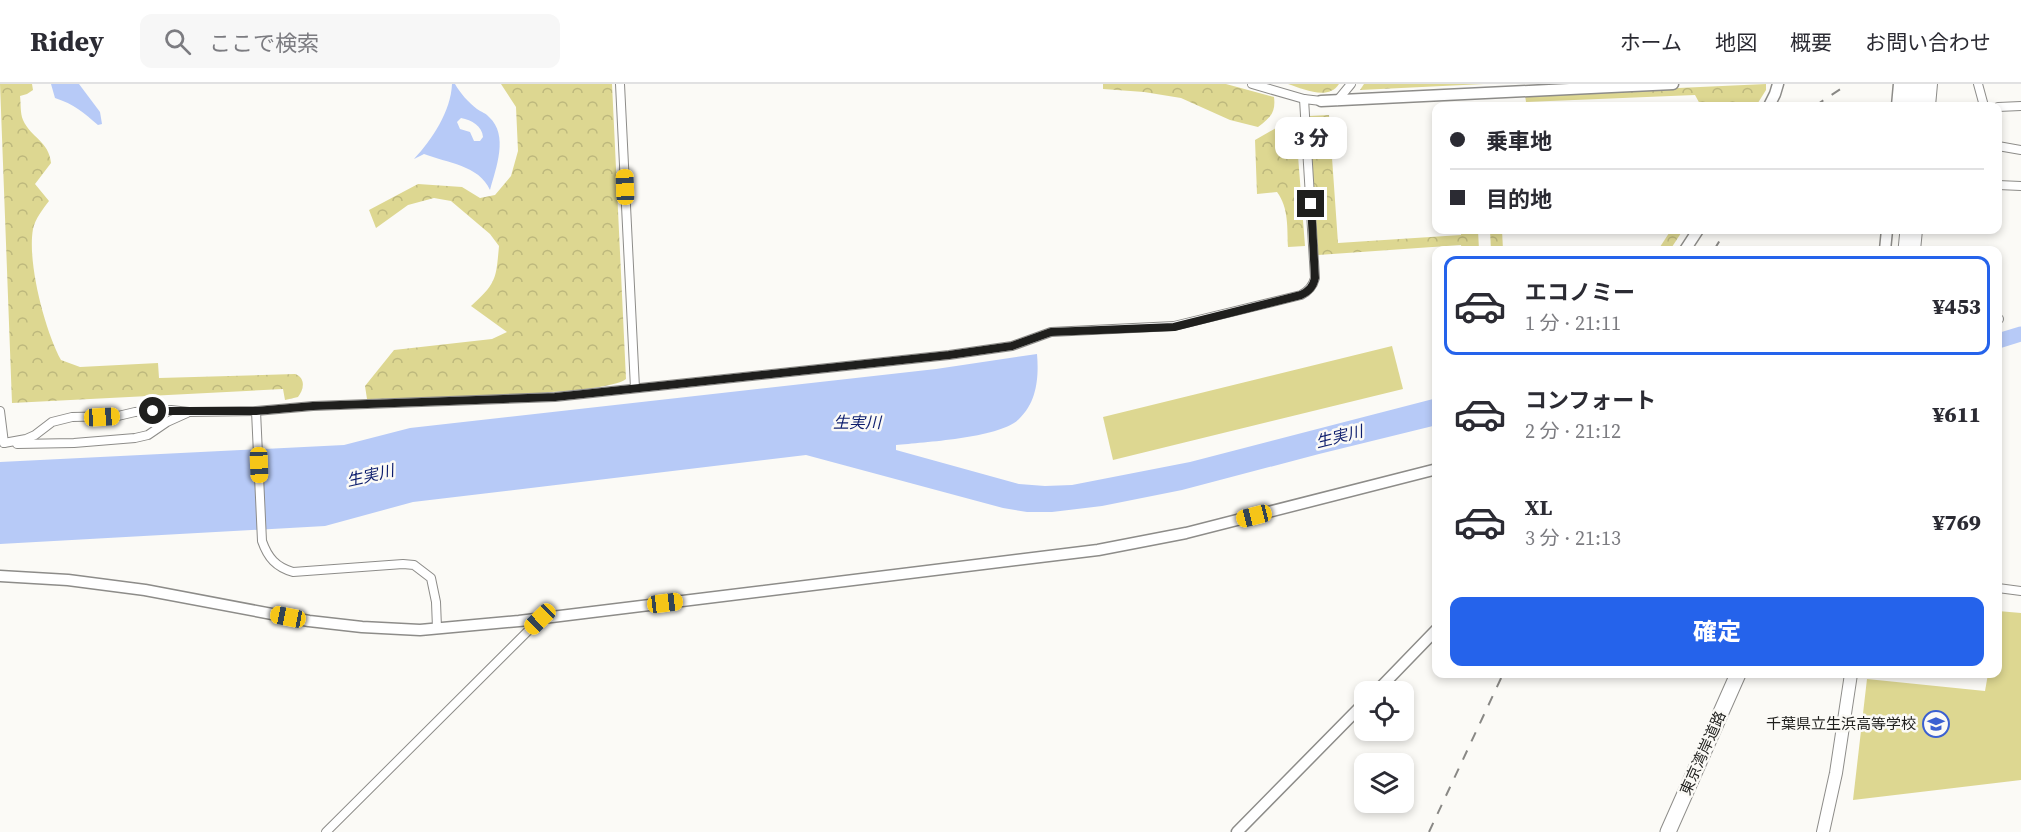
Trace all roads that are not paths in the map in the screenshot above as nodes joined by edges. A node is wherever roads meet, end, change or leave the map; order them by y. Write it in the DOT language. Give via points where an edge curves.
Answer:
graph roads {
  1 [pos="620,84"];
  2 [pos="1252,84"];
  3 [pos="1351,84"];
  4 [pos="1673,84"];
  5 [pos="1778,84"];
  6 [pos="1899,84"];
  7 [pos="1911,84"];
  8 [pos="1923,84"];
  9 [pos="1933,84"];
  10 [pos="1978,84"];
  11 [pos="1304,99"];
  12 [pos="1337,100"];
  13 [pos="1321,101"];
  14 [pos="1770,102"];
  15 [pos="1897,102"];
  16 [pos="1909,102"];
  17 [pos="1921,102"];
  18 [pos="1931,102"];
  19 [pos="1983,102"];
  20 [pos="2021,106"];
  21 [pos="2002,107"];
  22 [pos="2002,147"];
  23 [pos="2021,150"];
  24 [pos="2002,185"];
  25 [pos="2021,186"];
  26 [pos="635,388"];
  27 [pos="0,411"];
  28 [pos="256,411"];
  29 [pos="189,412"];
  30 [pos="2,443"];
  31 [pos="1432,470"];
  32 [pos="0,576"];
  33 [pos="2002,589"];
  34 [pos="2021,591"];
  35 [pos="540,619"];
  36 [pos="437,628"];
  37 [pos="1432,634"];
  38 [pos="1736,678"];
  39 [pos="1746,678"];
  40 [pos="1850,678"];
  41 [pos="1387,681"];
  42 [pos="1354,713"];
  43 [pos="326,832"];
  44 [pos="1237,832"];
  45 [pos="1668,832"];
  46 [pos="1678,832"];
  47 [pos="1823,832"];
  1 -- 26 [label="street"];
  2 -- 11 [label="street"];
  3 -- 12 [label="street"];
  4 -- 12 [label="street"];
  5 -- 14 [label="street"];
  6 -- 15 [label="street"];
  7 -- 16 [label="highway"];
  8 -- 17 [label="highway"];
  9 -- 18 [label="street"];
  10 -- 19 [label="street"];
  11 -- 13 [label="street"];
  11 -- 26 [label="street" via="1315,278 1314,284 1301,295 1174,327 1051,332 1012,346 949,355"];
  12 -- 13 [label="street"];
  20 -- 21 [label="street"];
  22 -- 23 [label="street"];
  24 -- 25 [label="street"];
  26 -- 28 [label="street" via="555,397"];
  27 -- 30 [label="street"];
  28 -- 29 [label="street"];
  28 -- 36 [label="street" via="261,533 265,551 272,560 293,572 414,565 431,578"];
  29 -- 30 [label="street" via="135,438"];
  29 -- 30 [label="street" via="61,418 35,435"];
  31 -- 35 [label="street" via="1186,533 1098,550"];
  32 -- 36 [label="street" via="145,590 309,621 362,627"];
  33 -- 34 [label="street"];
  35 -- 36 [label="street"];
  35 -- 43 [label="street"];
  37 -- 41 [label="street"];
  38 -- 45 [label="highway, 東京湾岸道路"];
  39 -- 46 [label="highway, 東京湾岸道路"];
  40 -- 47 [label="main road"];
  42 -- 44 [label="street"];
}
